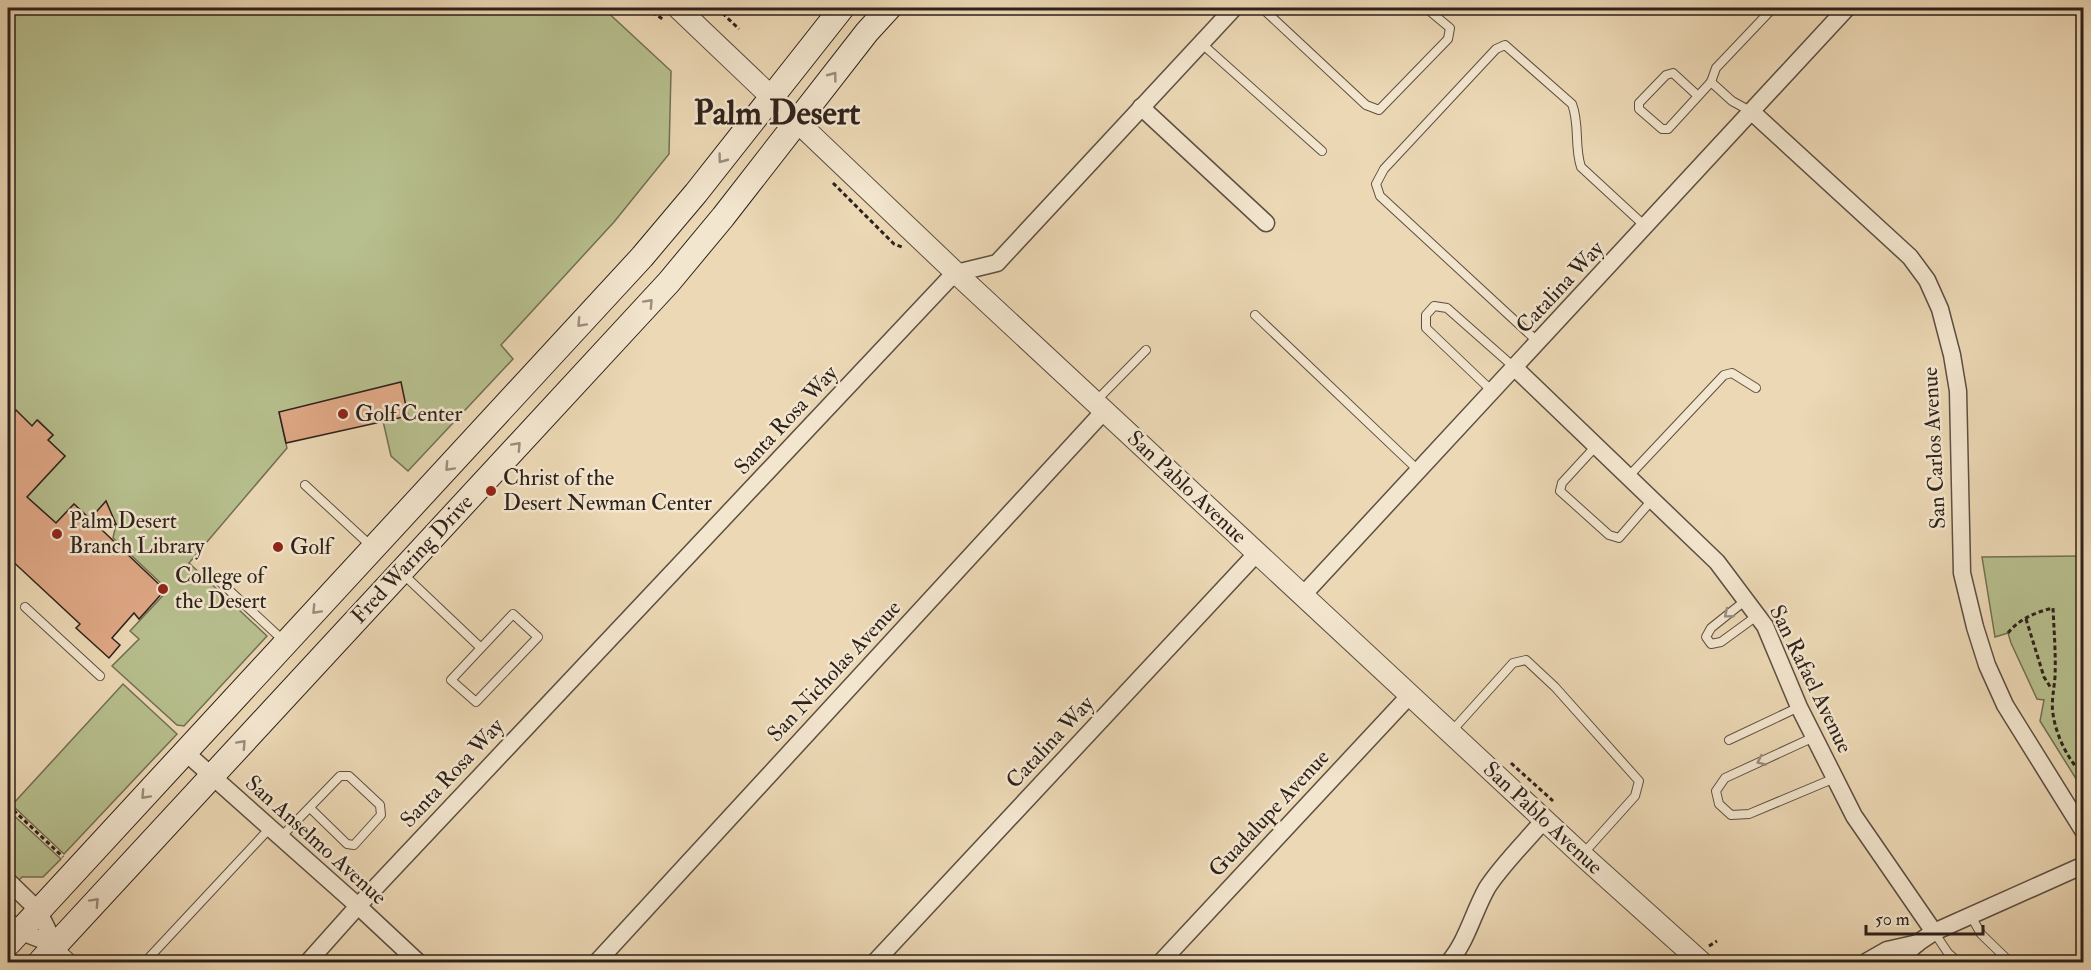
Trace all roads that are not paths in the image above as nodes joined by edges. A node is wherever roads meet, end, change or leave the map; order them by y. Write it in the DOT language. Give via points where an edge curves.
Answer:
graph roads {
  1 [pos="678,8"];
  2 [pos="842,8"];
  3 [pos="889,8"];
  4 [pos="1234,8"];
  5 [pos="1262,8"];
  6 [pos="1426,8"];
  7 [pos="1773,8"];
  8 [pos="1847,8"];
  9 [pos="1201,43"];
  10 [pos="1711,81"];
  11 [pos="1698,96"];
  12 [pos="770,97"];
  13 [pos="1142,107"];
  14 [pos="1752,112"];
  15 [pos="797,122"];
  16 [pos="1322,151"];
  17 [pos="1266,223"];
  18 [pos="1646,227"];
  19 [pos="956,273"];
  20 [pos="1255,315"];
  21 [pos="1539,343"];
  22 [pos="1146,350"];
  23 [pos="1515,368"];
  24 [pos="1756,388"];
  25 [pos="1493,392"];
  26 [pos="1100,406"];
  27 [pos="1596,446"];
  28 [pos="1419,471"];
  29 [pos="1628,477"];
  30 [pos="305,485"];
  31 [pos="1652,500"];
  32 [pos="373,549"];
  33 [pos="1257,553"];
  34 [pos="401,571"];
  35 [pos="217,579"];
  36 [pos="1303,595"];
  37 [pos="1746,600"];
  38 [pos="25,607"];
  39 [pos="1758,615"];
  40 [pos="286,643"];
  41 [pos="481,648"];
  42 [pos="100,676"];
  43 [pos="1410,695"];
  44 [pos="1799,707"];
  45 [pos="1450,733"];
  46 [pos="1814,737"];
  47 [pos="1729,740"];
  48 [pos="185,752"];
  49 [pos="212,777"];
  50 [pos="1835,778"];
  51 [pos="310,808"];
  52 [pos="1544,820"];
  53 [pos="2084,831"];
  54 [pos="275,832"];
  55 [pos="1582,855"];
  56 [pos="2084,865"];
  57 [pos="8,881"];
  58 [pos="357,906"];
  59 [pos="38,910"];
  60 [pos="1971,916"];
  61 [pos="11,932"];
  62 [pos="1934,932"];
  63 [pos="1918,942"];
  64 [pos="47,954"];
  65 [pos="75,963"];
  66 [pos="145,963"];
  67 [pos="308,963"];
  68 [pos="418,963"];
  69 [pos="597,963"];
  70 [pos="875,963"];
  71 [pos="1161,963"];
  72 [pos="1449,963"];
  73 [pos="1701,963"];
  74 [pos="1866,963"];
  75 [pos="1896,963"];
  76 [pos="1958,963"];
  77 [pos="2010,963"];
  1 -- 12 [label="street, San Pablo Avenue"];
  2 -- 12 [label="main road, Fred Waring Drive"];
  15 -- 3 [label="main road, Fred Waring Drive, one-way"];
  4 -- 9 [label="street"];
  5 -- 6 [label="lane" via="1366,105 1379,110 1448,39 1450,28"];
  7 -- 10 [label="lane" via="1716,68"];
  8 -- 14 [label="street, Catalina Way"];
  9 -- 13 [label="street"];
  9 -- 16 [label="lane"];
  10 -- 11 [label="lane"];
  10 -- 14 [label="lane"];
  11 -- 11 [label="lane" via="1668,129 1662,129 1639,109 1659,82 1673,73"];
  12 -- 15 [label="street, San Pablo Avenue"];
  12 -- 32 [label="main road, Fred Waring Drive, one-way" via="642,257"];
  13 -- 17 [label="street"];
  13 -- 19 [label="street" via="997,263"];
  14 -- 18 [label="street, Catalina Way"];
  14 -- 53 [label="street, San Carlos Avenue" via="1910,257 1927,280 1940,309 1958,391 1962,573 1975,627 2005,705"];
  15 -- 19 [label="street, San Pablo Avenue"];
  34 -- 15 [label="main road, Fred Waring Drive, one-way" via="669,282"];
  18 -- 21 [label="street, Catalina Way"];
  18 -- 21 [label="lane" via="1581,166 1572,104 1505,45 1496,49 1384,169 1376,184 1380,196"];
  19 -- 26 [label="street, San Pablo Avenue"];
  19 -- 58 [label="street, Santa Rosa Way"];
  20 -- 28 [label="lane"];
  21 -- 23 [label="street, Catalina Way"];
  22 -- 26 [label="lane"];
  23 -- 25 [label="street, Catalina Way"];
  23 -- 25 [label="lane" via="1447,308 1434,306 1425,315 1426,328"];
  23 -- 27 [label="street, San Rafael Avenue"];
  24 -- 29 [label="lane" via="1732,374 1724,375"];
  25 -- 28 [label="street, Catalina Way"];
  26 -- 33 [label="street, San Pablo Avenue"];
  26 -- 69 [label="street, San Nicholas Avenue"];
  27 -- 29 [label="street, San Rafael Avenue"];
  27 -- 31 [label="lane" via="1562,483 1560,491 1609,536 1619,537"];
  28 -- 36 [label="street, Catalina Way"];
  29 -- 31 [label="street, San Rafael Avenue"];
  30 -- 32 [label="lane"];
  31 -- 37 [label="street, San Rafael Avenue" via="1717,562"];
  32 -- 40 [label="main road, Fred Waring Drive, one-way"];
  33 -- 36 [label="street, San Pablo Avenue"];
  33 -- 70 [label="street, Catalina Way"];
  34 -- 41 [label="lane"];
  49 -- 34 [label="main road, Fred Waring Drive, one-way"];
  35 -- 40 [label="lane"];
  36 -- 43 [label="street, San Pablo Avenue"];
  37 -- 39 [label="street, San Rafael Avenue"];
  37 -- 39 [label="lane, one-way" via="1711,628 1706,637 1711,644 1721,642"];
  38 -- 42 [label="lane"];
  39 -- 44 [label="street, San Rafael Avenue"];
  40 -- 48 [label="main road, Fred Waring Drive"];
  41 -- 41 [label="lane" via="451,680 476,702 538,637 513,614"];
  43 -- 45 [label="street, San Pablo Avenue"];
  43 -- 71 [label="street, Guadalupe Avenue"];
  44 -- 46 [label="street, San Rafael Avenue"];
  44 -- 47 [label="lane"];
  45 -- 52 [label="street, San Pablo Avenue"];
  45 -- 55 [label="lane" via="1513,663 1526,660 1639,781 1635,796"];
  46 -- 50 [label="street, San Rafael Avenue"];
  46 -- 50 [label="lane, one-way" via="1725,778 1716,791 1719,804 1731,815 1749,814"];
  48 -- 49 [label="street, San Anselmo Avenue"];
  48 -- 59 [label="main road, Fred Waring Drive, one-way"];
  49 -- 54 [label="street, San Anselmo Avenue"];
  64 -- 49 [label="main road, Fred Waring Drive, one-way"];
  50 -- 62 [label="street, San Rafael Avenue" via="1854,816"];
  51 -- 51 [label="lane" via="340,776 349,776 380,805 381,815 354,844 347,844"];
  51 -- 54 [label="lane"];
  52 -- 55 [label="street, San Pablo Avenue"];
  52 -- 72 [label="street" via="1489,886"];
  54 -- 58 [label="street, San Anselmo Avenue"];
  54 -- 66 [label="lane"];
  55 -- 73 [label="street, San Pablo Avenue"];
  56 -- 60 [label="street"];
  57 -- 59 [label="street"];
  58 -- 67 [label="street, Santa Rosa Way"];
  58 -- 68 [label="street, San Anselmo Avenue"];
  59 -- 61 [label="main road, Fred Waring Drive"];
  59 -- 64 [label="street"];
  60 -- 62 [label="street"];
  60 -- 77 [label="lane" via="1981,933"];
  61 -- 64 [label="street"];
  62 -- 63 [label="street"];
  62 -- 76 [label="lane"];
  63 -- 74 [label="street" via="1887,950"];
  63 -- 75 [label="street"];
  64 -- 65 [label="lane"];
}
